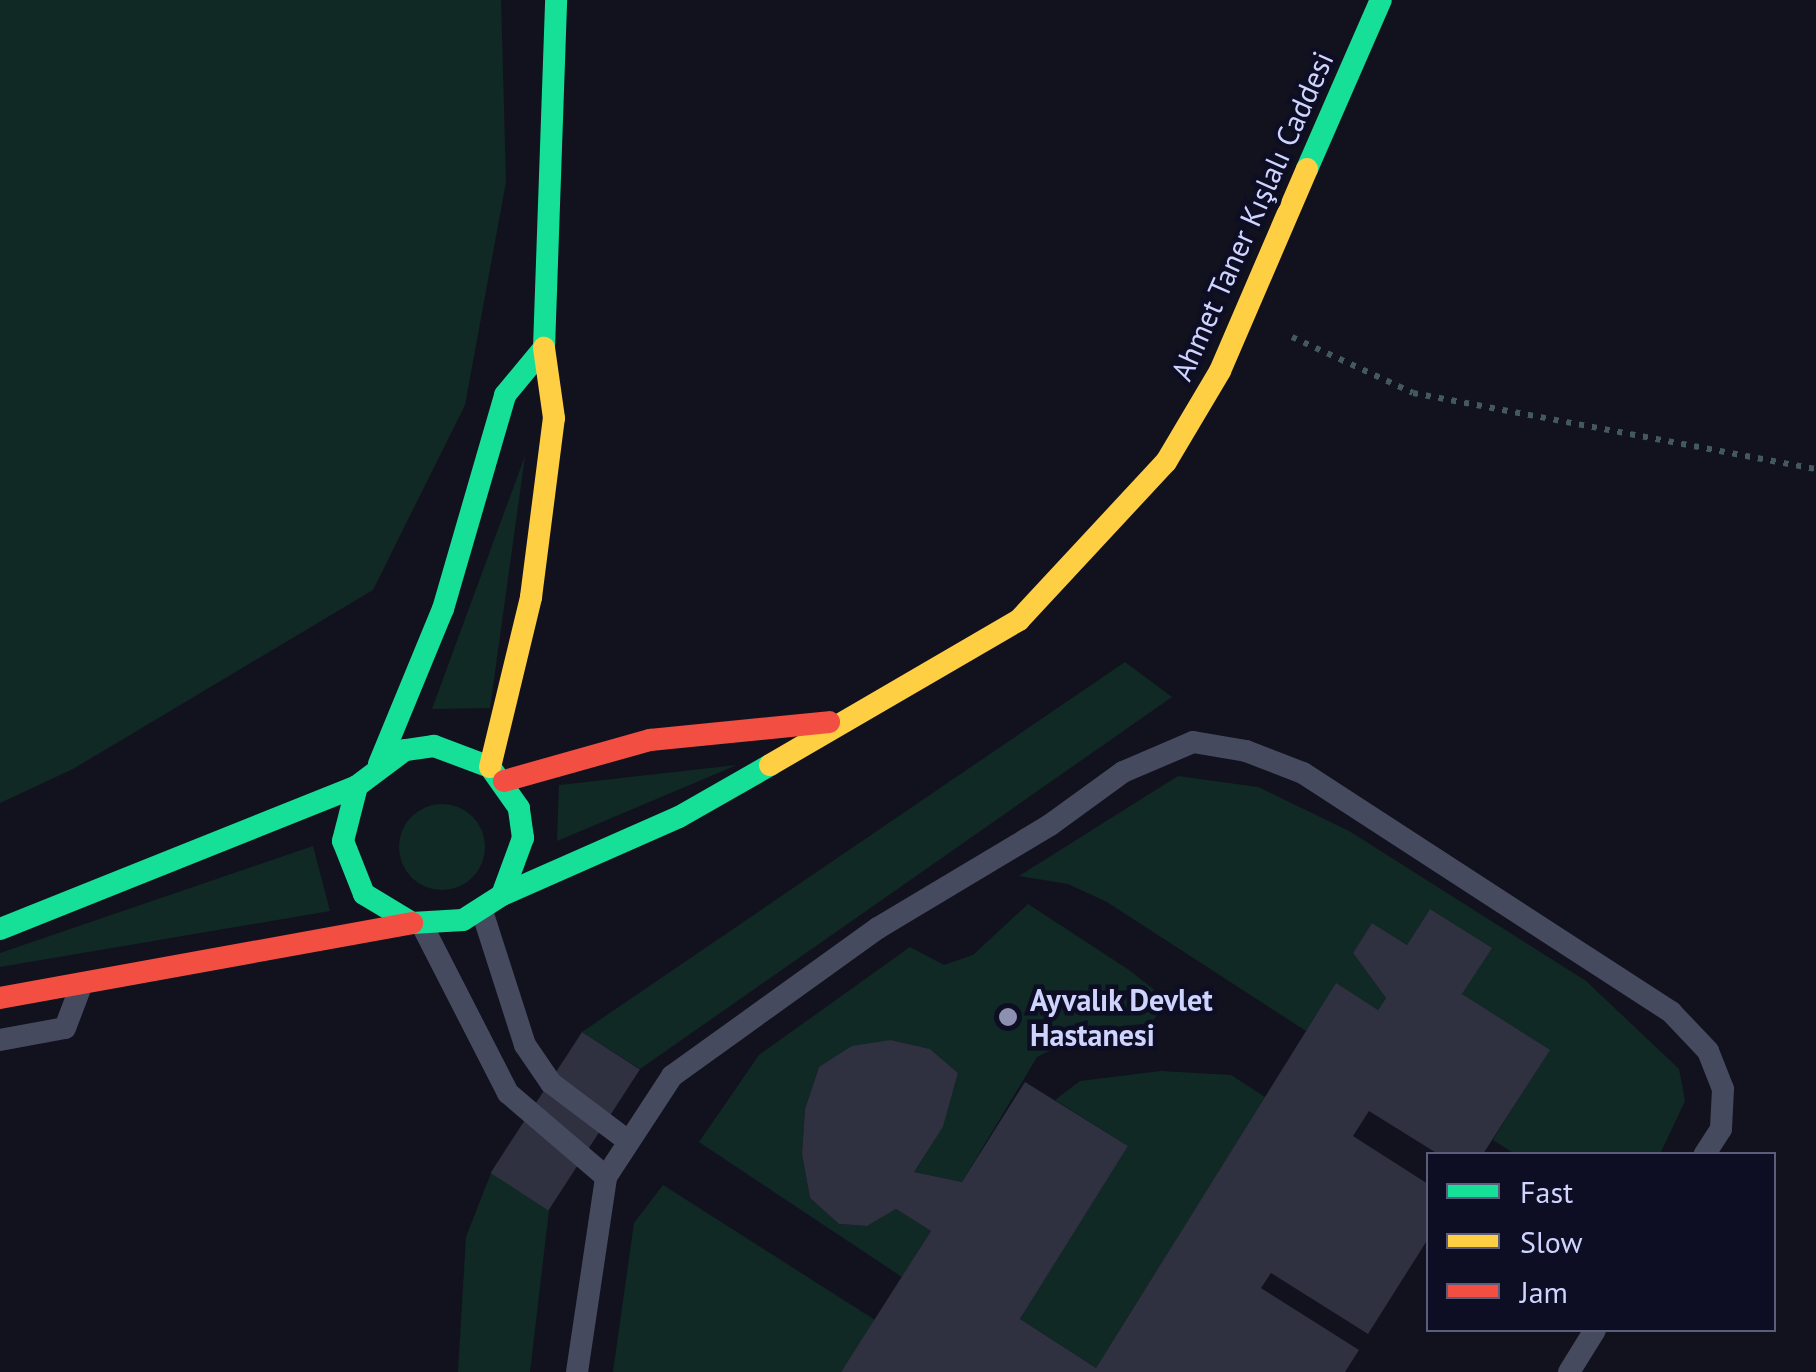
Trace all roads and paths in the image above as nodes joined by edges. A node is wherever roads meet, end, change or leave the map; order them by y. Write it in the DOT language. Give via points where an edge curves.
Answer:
graph roads {
  1 [pos="556,0"];
  2 [pos="1381,0"];
  3 [pos="1245,314"];
  4 [pos="544,348"];
  5 [pos="1816,469"];
  6 [pos="852,720"];
  7 [pos="379,764"];
  8 [pos="497,774"];
  9 [pos="357,786"];
  10 [pos="502,894"];
  11 [pos="482,911"];
  12 [pos="417,924"];
  13 [pos="0,929"];
  14 [pos="80,986"];
  15 [pos="0,998"];
  16 [pos="0,1040"];
  17 [pos="628,1142"];
  18 [pos="1706,1152"];
  19 [pos="606,1178"];
  20 [pos="1595,1332"];
  21 [pos="577,1372"];
  22 [pos="1569,1372"];
  1 -- 4 [label="main road"];
  2 -- 3 [label="main road, Ahmet Taner Kışlalı Caddesi"];
  3 -- 5 [label="path" via="1413,394"];
  3 -- 6 [label="main road, Ahmet Taner Kışlalı Caddesi" via="1166,462 1102,536 1019,620"];
  4 -- 7 [label="main road" via="505,394 443,609"];
  4 -- 8 [label="main road" via="554,418 531,598"];
  6 -- 8 [label="main road, Ahmet Taner Kışlalı Caddesi" via="650,740"];
  6 -- 10 [label="main road, Ahmet Taner Kışlalı Caddesi" via="679,817"];
  7 -- 8 [label="main road" via="434,746"];
  7 -- 9 [label="main road"];
  8 -- 10 [label="main road, Ahmet Taner Kışlalı Caddesi" via="519,808 523,838"];
  9 -- 12 [label="main road" via="342,841 349,869 364,894"];
  9 -- 13 [label="main road"];
  10 -- 11 [label="main road, Ahmet Taner Kışlalı Caddesi"];
  11 -- 12 [label="main road, Ahmet Taner Kışlalı Caddesi"];
  11 -- 17 [label="lane" via="525,1044 551,1084"];
  12 -- 14 [label="main road, Ahmet Taner Kışlalı Caddesi"];
  12 -- 19 [label="lane" via="508,1094"];
  14 -- 15 [label="main road, Ahmet Taner Kışlalı Caddesi"];
  14 -- 16 [label="lane" via="65,1028"];
  17 -- 18 [label="lane" via="672,1076 878,928 1050,825 1122,772 1194,742 1246,751 1303,773 1671,1012 1708,1051 1722,1088 1722,1129"];
  17 -- 19 [label="lane"];
  19 -- 21 [label="lane"];
  20 -- 22 [label="lane"];
}
